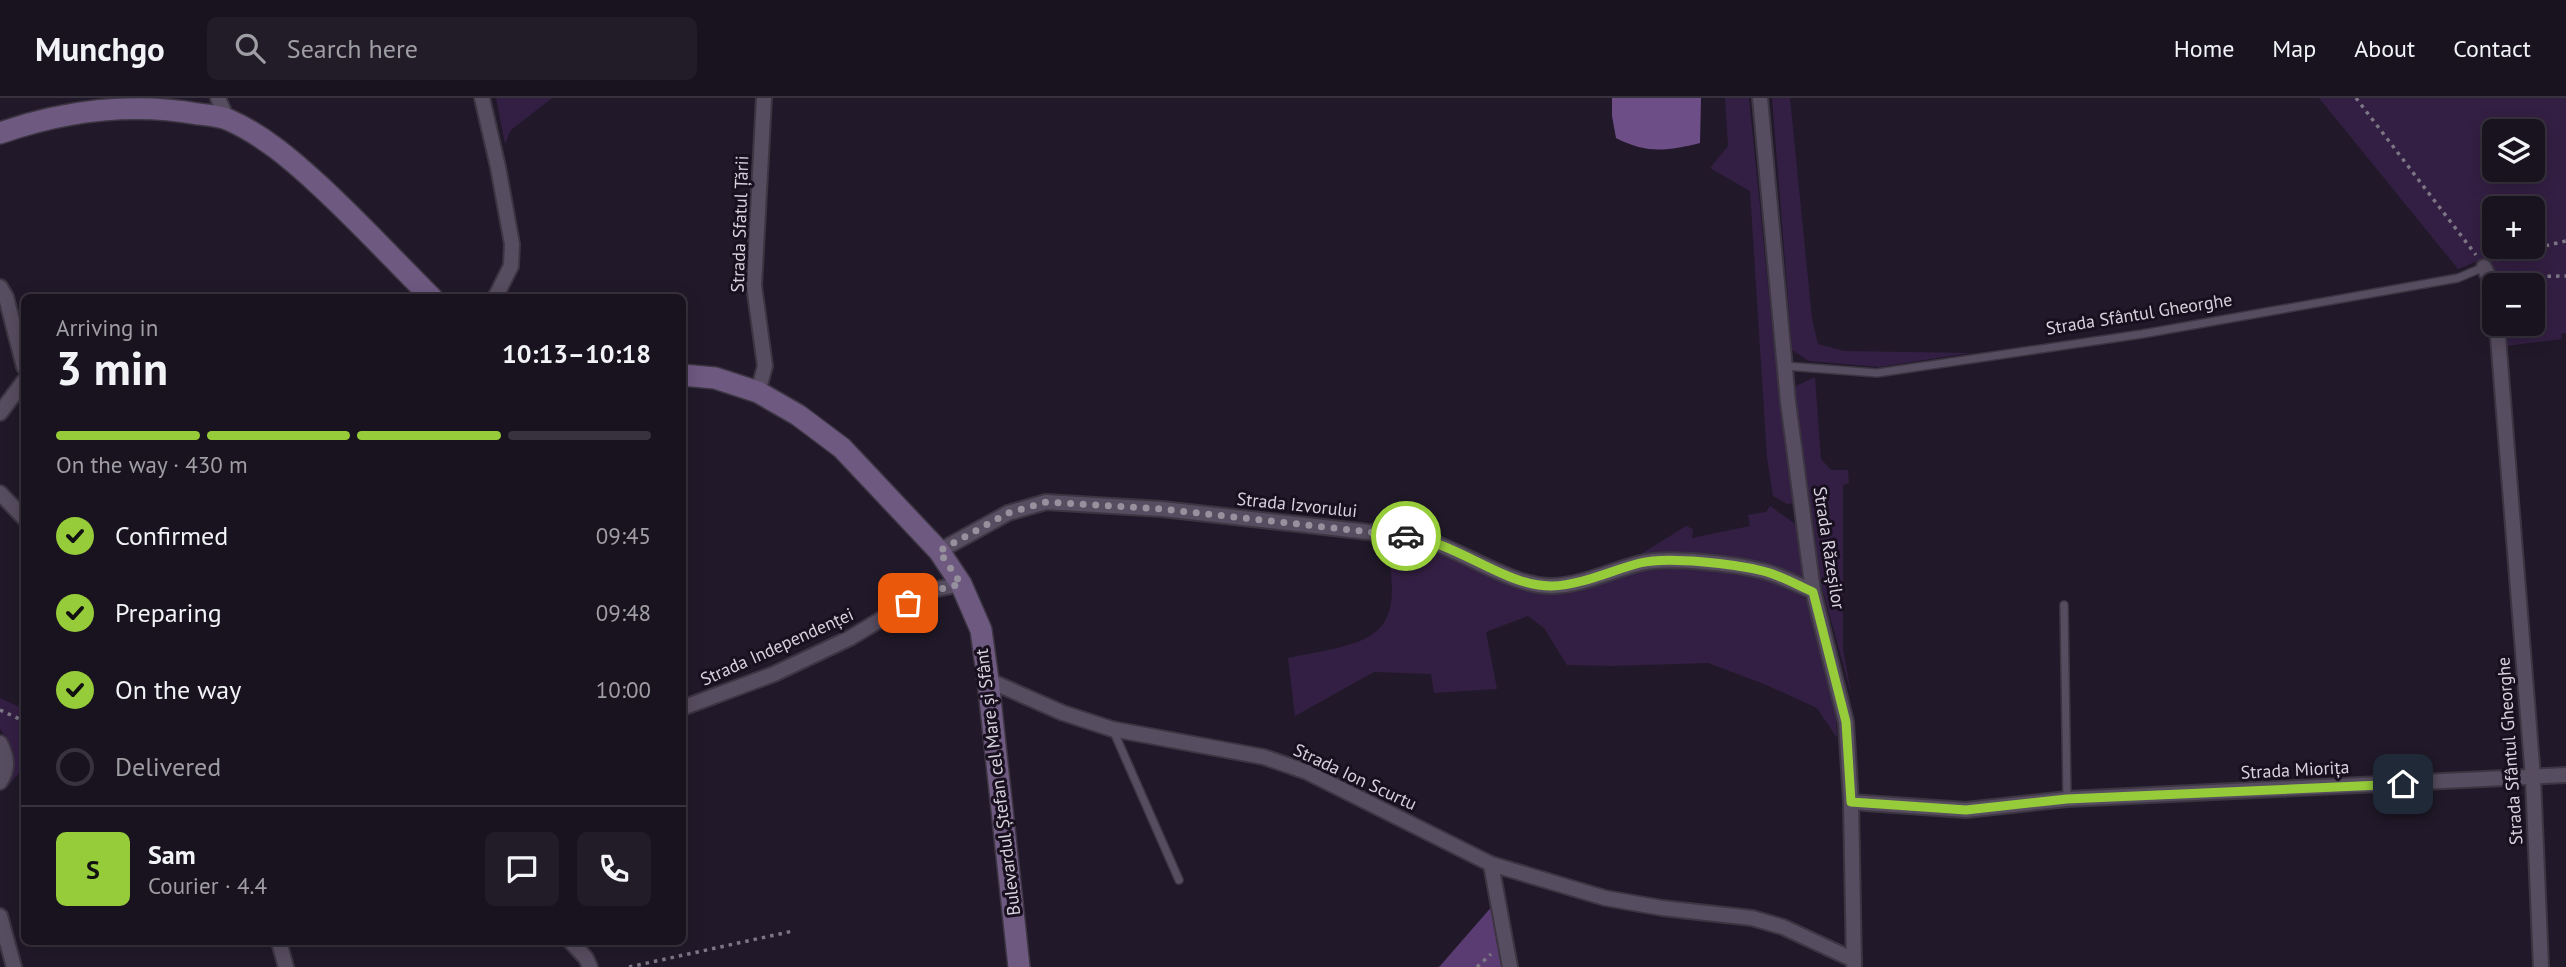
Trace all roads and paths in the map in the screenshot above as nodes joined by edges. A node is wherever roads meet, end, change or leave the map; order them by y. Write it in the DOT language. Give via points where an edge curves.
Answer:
graph roads {
  1 [pos="218,98"];
  2 [pos="482,98"];
  3 [pos="764,98"];
  4 [pos="1760,98"];
  5 [pos="2356,98"];
  6 [pos="227,118"];
  7 [pos="0,134"];
  8 [pos="2566,241"];
  9 [pos="2486,273"];
  10 [pos="2493,273"];
  11 [pos="2545,276"];
  12 [pos="2566,276"];
  13 [pos="2482,277"];
  14 [pos="0,287"];
  15 [pos="428,294"];
  16 [pos="497,294"];
  17 [pos="2498,336"];
  18 [pos="21,355"];
  19 [pos="1785,366"];
  20 [pos="686,374"];
  21 [pos="21,386"];
  22 [pos="758,392"];
  23 [pos="0,413"];
  24 [pos="0,493"];
  25 [pos="21,514"];
  26 [pos="939,551"];
  27 [pos="961,584"];
  28 [pos="1813,592"];
  29 [pos="2064,606"];
  30 [pos="988,680"];
  31 [pos="686,707"];
  32 [pos="0,710"];
  33 [pos="21,719"];
  34 [pos="1112,729"];
  35 [pos="0,743"];
  36 [pos="2566,775"];
  37 [pos="2533,778"];
  38 [pos="0,782"];
  39 [pos="2067,799"];
  40 [pos="1851,802"];
  41 [pos="1491,864"];
  42 [pos="1178,880"];
  43 [pos="0,916"];
  44 [pos="793,931"];
  45 [pos="280,945"];
  46 [pos="574,945"];
  47 [pos="583,945"];
  48 [pos="588,963"];
  49 [pos="1854,963"];
  50 [pos="14,967"];
  51 [pos="286,967"];
  52 [pos="629,967"];
  53 [pos="1019,967"];
  54 [pos="1510,967"];
  55 [pos="2541,967"];
  1 -- 6 [label="street"];
  2 -- 16 [label="street" via="512,244 511,266"];
  3 -- 22 [label="street, Strada Sfatul Țării" via="754,285 765,366"];
  4 -- 19 [label="street, Strada Răzeșilor"];
  5 -- 9 [label="path"];
  6 -- 7 [label="street" via="164,108 103,111 33,122"];
  6 -- 15 [label="street" via="293,162"];
  8 -- 10 [label="path" via="2510,254"];
  11 -- 12 [label="path"];
  13 -- 19 [label="lane, Strada Sfântul Gheorghe" via="1877,373"];
  14 -- 18 [label="street"];
  17 -- 37 [label="street, Strada Sfântul Gheorghe"];
  19 -- 28 [label="street, Strada Răzeșilor"];
  20 -- 22 [label="street, Bulevardul Ștefan cel Mare și Sfânt"];
  21 -- 23 [label="street"];
  22 -- 26 [label="street, Bulevardul Ștefan cel Mare și Sfânt" via="842,448"];
  24 -- 25 [label="street"];
  26 -- 27 [label="street, Bulevardul Ștefan cel Mare și Sfânt"];
  26 -- 28 [label="street, Strada Izvorului" via="1008,513 1046,502 1162,509 1422,538 1521,581 1552,586 1642,562 1688,561 1764,571"];
  27 -- 30 [label="street, Bulevardul Ștefan cel Mare și Sfânt" via="981,631"];
  27 -- 31 [label="street, Strada Independenței" via="928,592 850,638 774,674"];
  28 -- 40 [label="street, Strada Răzeșilor" via="1846,722"];
  29 -- 39 [label="lane"];
  30 -- 34 [label="street, Strada Ion Scurtu"];
  30 -- 53 [label="street, Bulevardul Ștefan cel Mare și Sfânt"];
  32 -- 33 [label="path"];
  34 -- 41 [label="street, Strada Ion Scurtu" via="1264,757 1296,768"];
  34 -- 42 [label="lane"];
  35 -- 38 [label="street" via="6,773"];
  36 -- 37 [label="street, Strada Miorița"];
  37 -- 39 [label="street, Strada Miorița"];
  37 -- 55 [label="street, Strada Sfântul Gheorghe"];
  39 -- 40 [label="street, Strada Miorița" via="1966,810"];
  40 -- 49 [label="street, Strada Răzeșilor"];
  41 -- 49 [label="street, Strada Ion Scurtu" via="1605,898 1752,918 1783,927"];
  41 -- 54 [label="street"];
  43 -- 50 [label="street"];
  44 -- 52 [label="path"];
  45 -- 51 [label="street"];
  46 -- 48 [label="street"];
  47 -- 48 [label="street"];
}
